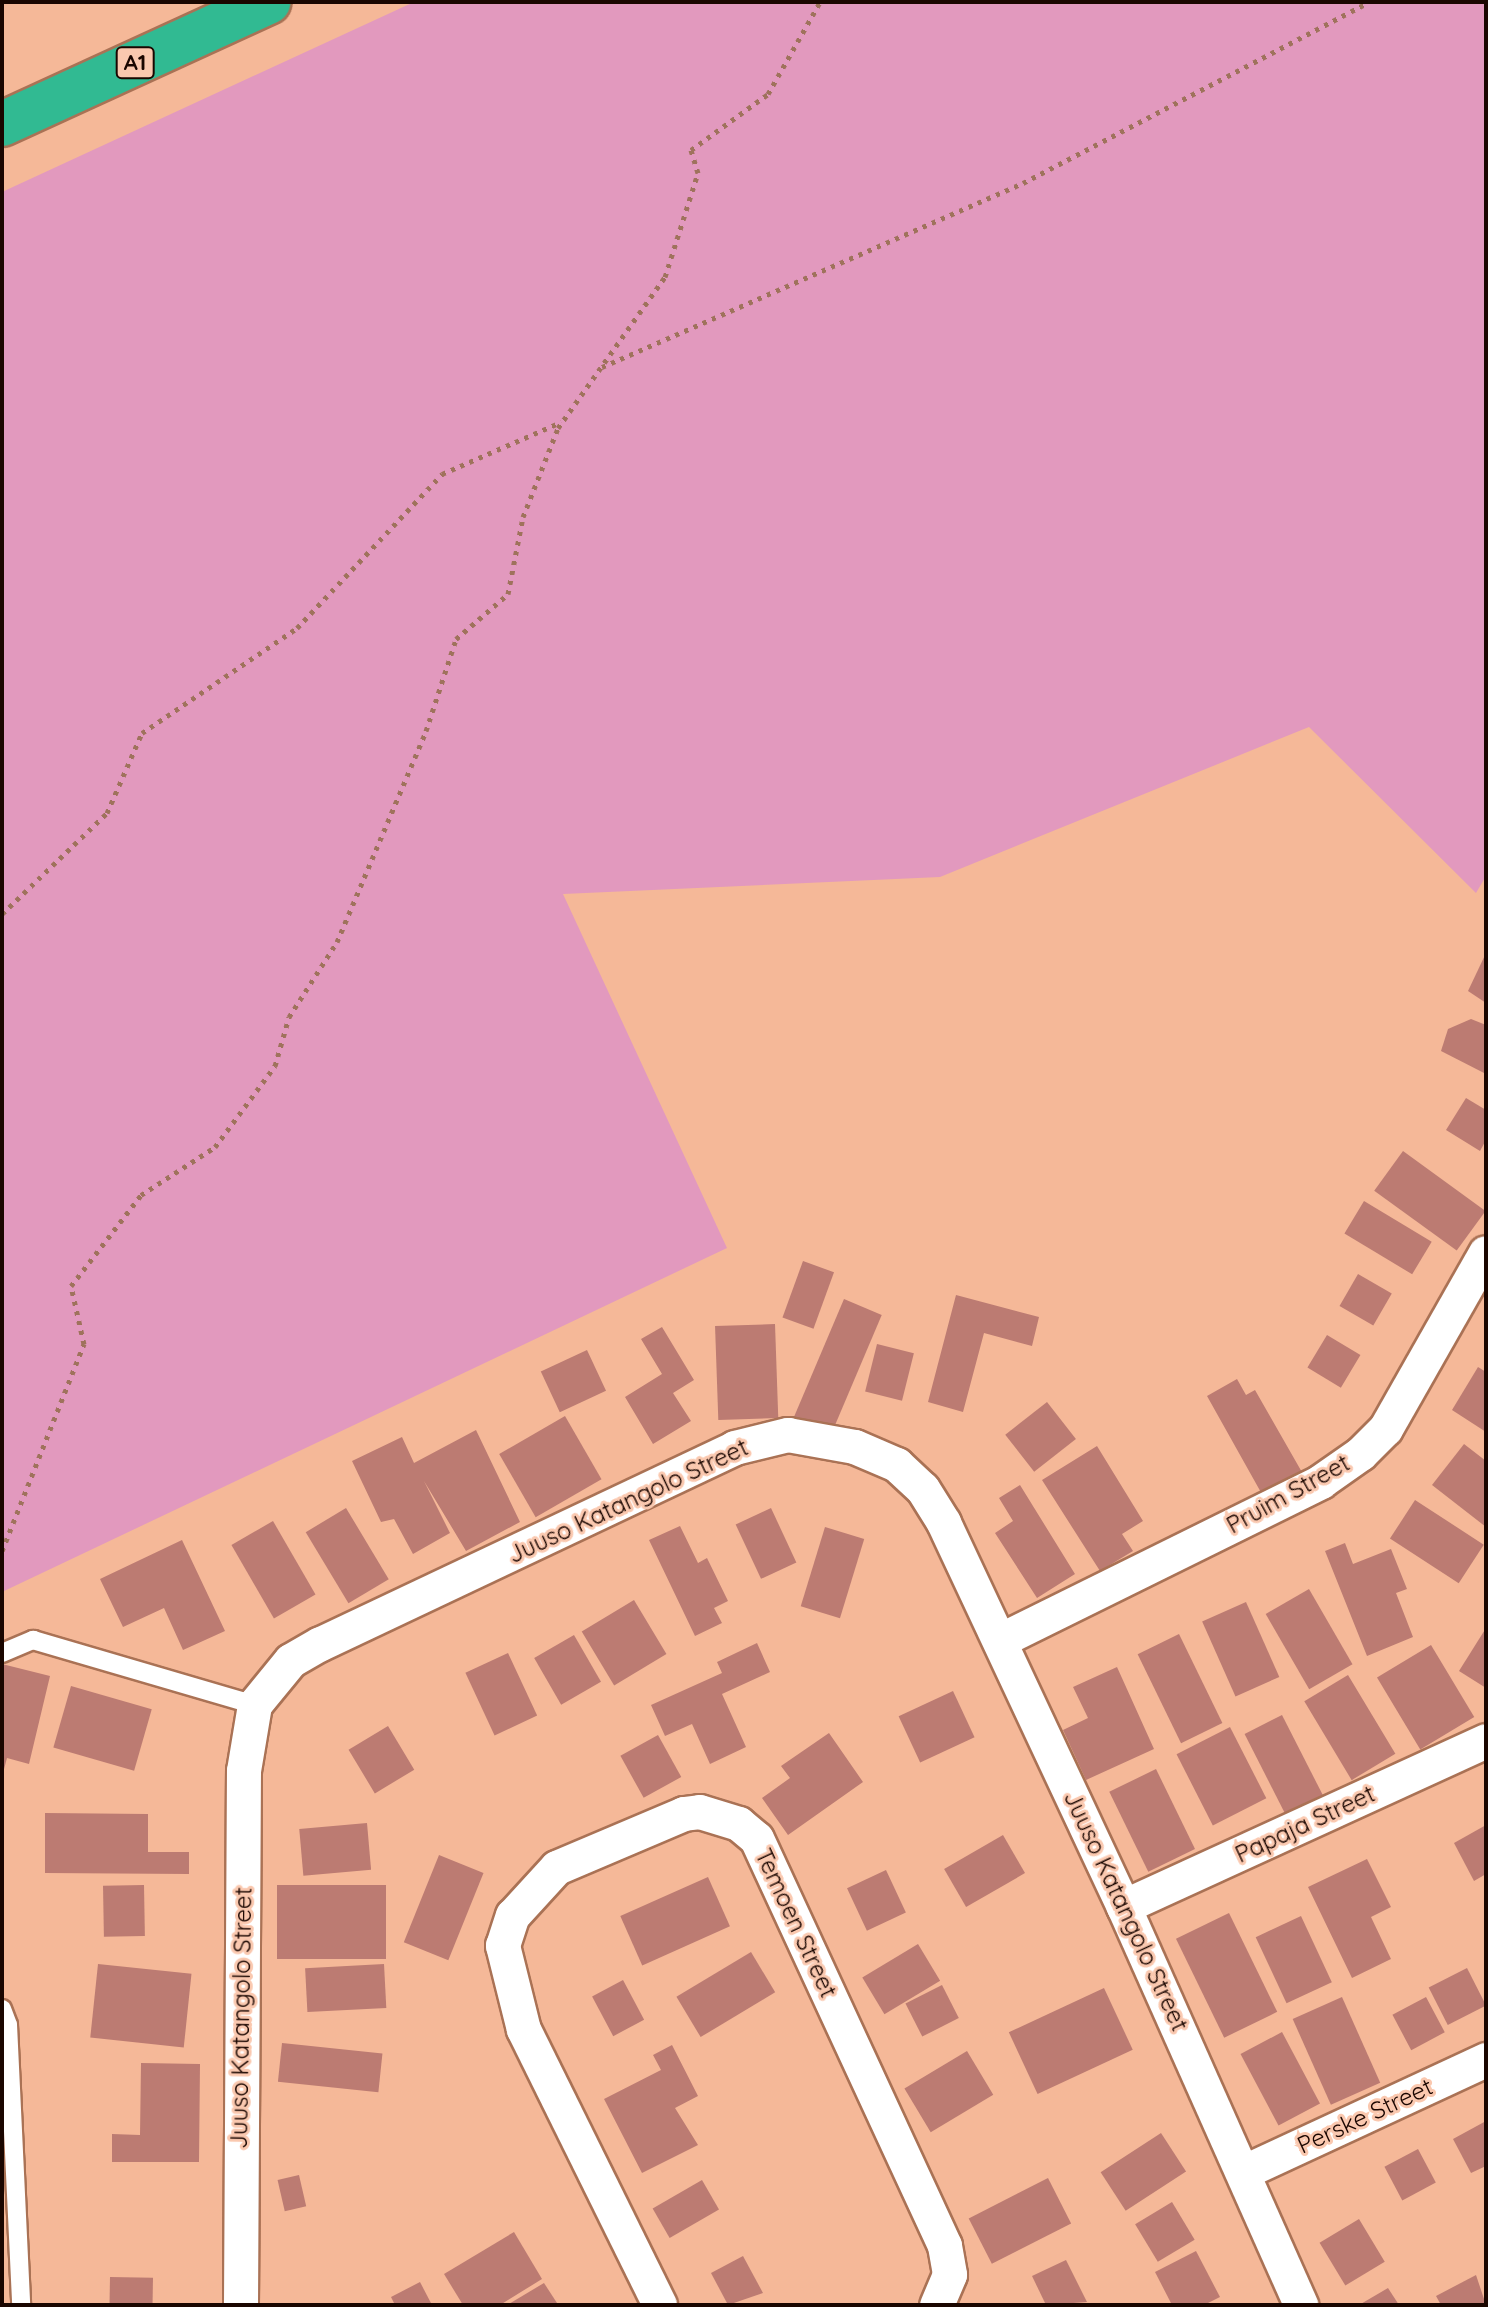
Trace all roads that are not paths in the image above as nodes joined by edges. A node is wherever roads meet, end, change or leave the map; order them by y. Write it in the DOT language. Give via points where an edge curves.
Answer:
graph roads {
  1 [pos="268,2"];
  2 [pos="2,124"];
  3 [pos="1486,1253"];
  4 [pos="1002,1640"];
  5 [pos="2,1653"];
  6 [pos="255,1705"];
  7 [pos="1486,1741"];
  8 [pos="1124,1907"];
  9 [pos="2,2009"];
  10 [pos="1486,2060"];
  11 [pos="1245,2172"];
  12 [pos="21,2305"];
  13 [pos="241,2305"];
  14 [pos="660,2305"];
  15 [pos="937,2305"];
  16 [pos="1301,2305"];
  1 -- 2 [label="highway, A1"];
  3 -- 4 [label="street, Pruim Street" via="1386,1429 1361,1454 1321,1482"];
  4 -- 6 [label="street, Juuso Katangolo Street" via="923,1489 897,1465 855,1447 788,1435 735,1448 321,1644 291,1661"];
  4 -- 8 [label="street, Juuso Katangolo Street"];
  5 -- 6 [label="lane" via="33,1640"];
  6 -- 13 [label="street, Juuso Katangolo Street" via="244,1771"];
  7 -- 8 [label="street, Papaja Street"];
  8 -- 11 [label="street, Juuso Katangolo Street"];
  9 -- 12 [label="lane" via="8,2025"];
  10 -- 11 [label="street, Perske Street"];
  11 -- 16 [label="street, Juuso Katangolo Street"];
  14 -- 15 [label="street, Temoen Street" via="524,2030 503,1946 513,1916 557,1868 700,1812 739,1824 757,1839 945,2246 950,2275"];
}
